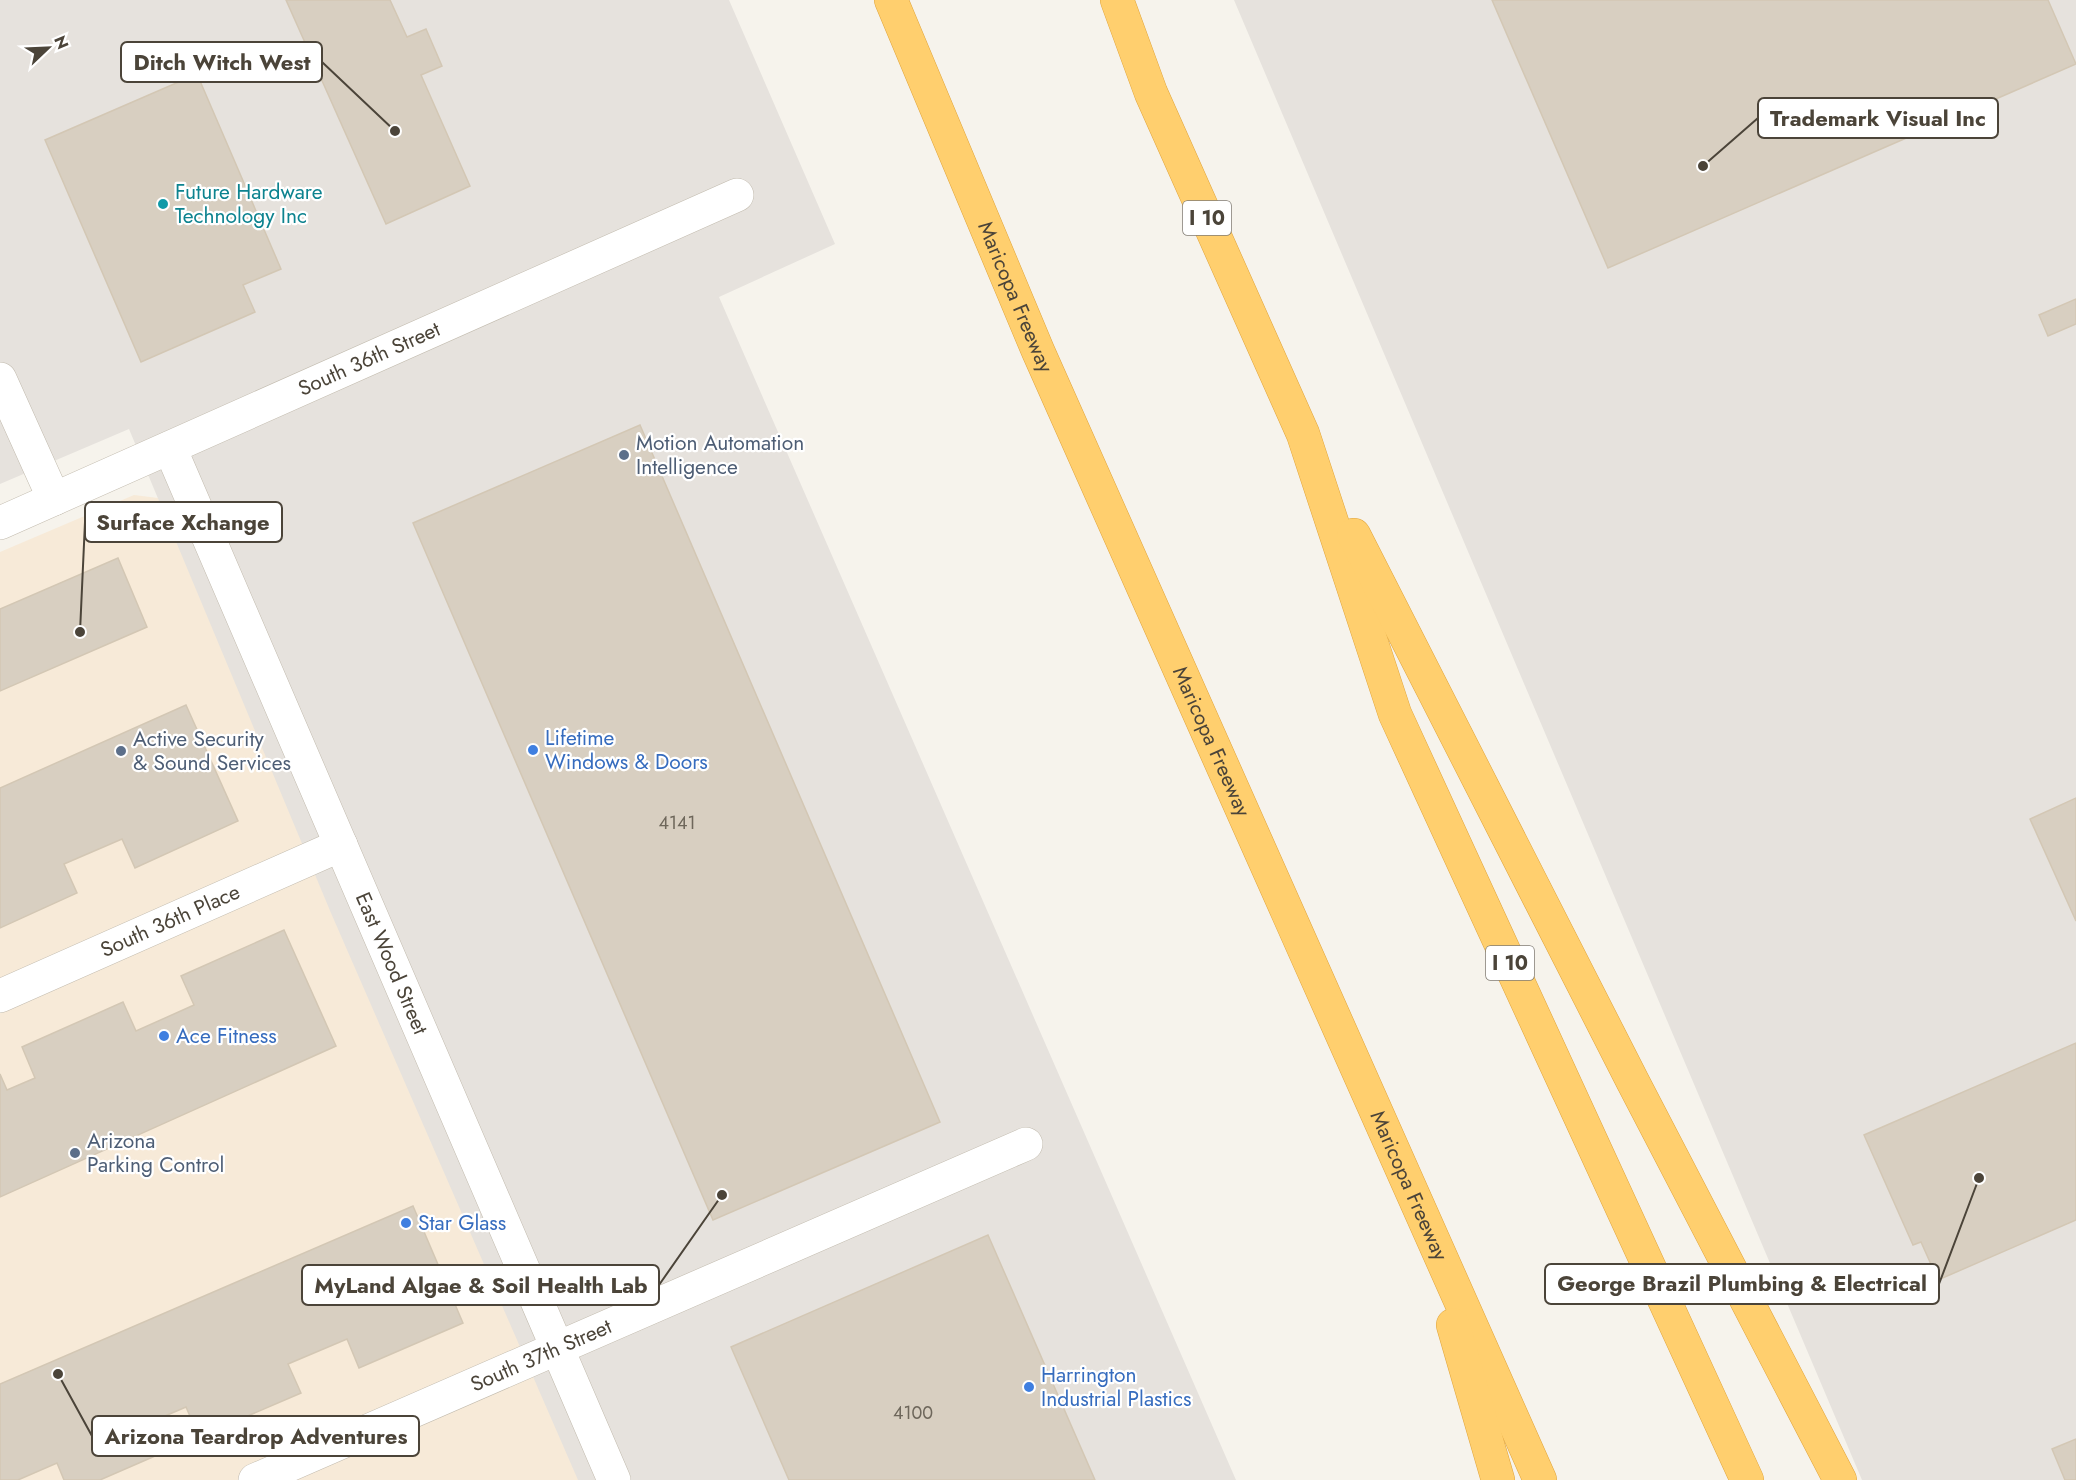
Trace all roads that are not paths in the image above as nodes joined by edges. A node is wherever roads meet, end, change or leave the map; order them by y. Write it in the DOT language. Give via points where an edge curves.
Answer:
graph roads {
  1 [pos="891,0"];
  2 [pos="1117,0"];
  3 [pos="737,195"];
  4 [pos="0,379"];
  5 [pos="1304,434"];
  6 [pos="170,448"];
  7 [pos="54,499"];
  8 [pos="0,523"];
  9 [pos="340,845"];
  10 [pos="0,996"];
  11 [pos="1026,1144"];
  12 [pos="1414,1194"];
  13 [pos="557,1348"];
  14 [pos="255,1480"];
  15 [pos="614,1480"];
  16 [pos="1498,1480"];
  17 [pos="1540,1480"];
  18 [pos="1747,1480"];
  19 [pos="1840,1480"];
  1 -- 12 [label="highway, Maricopa Freeway" via="1038,351"];
  2 -- 5 [label="highway, I 10" via="1151,93"];
  3 -- 6 [label="street, South 36th Street"];
  4 -- 7 [label="street"];
  5 -- 18 [label="highway, I 10" via="1395,714"];
  5 -- 19 [label="highway"];
  6 -- 7 [label="street, South 36th Street"];
  6 -- 9 [label="street, East Wood Street"];
  7 -- 8 [label="street, South 36th Street"];
  9 -- 10 [label="street, South 36th Place"];
  9 -- 13 [label="street, East Wood Street"];
  11 -- 13 [label="street, South 37th Street"];
  12 -- 16 [label="highway"];
  12 -- 17 [label="highway, Maricopa Freeway"];
  13 -- 14 [label="street, South 37th Street"];
  13 -- 15 [label="street, East Wood Street"];
}
